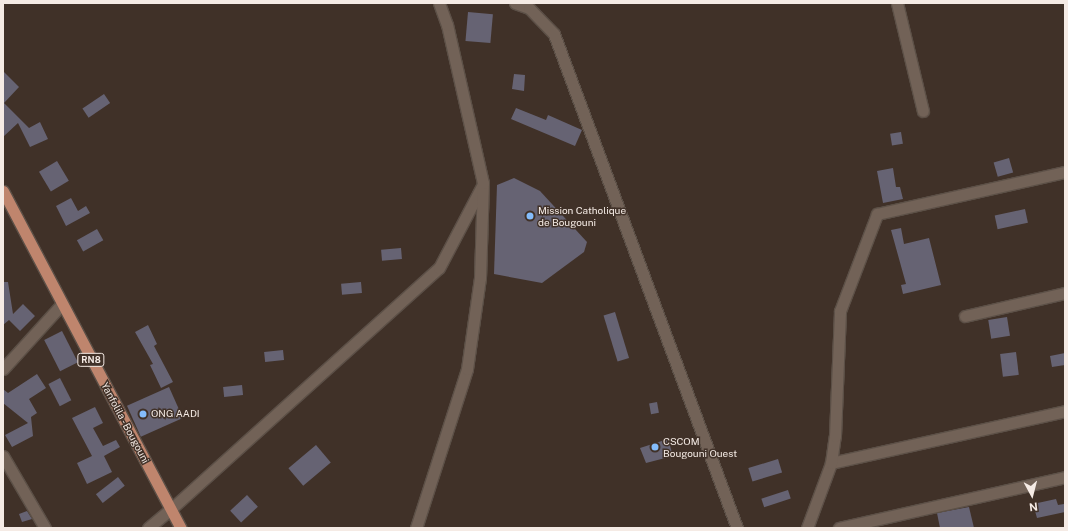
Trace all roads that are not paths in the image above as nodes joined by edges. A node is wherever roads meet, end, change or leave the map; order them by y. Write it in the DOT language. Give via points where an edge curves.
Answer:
graph roads {
  1 [pos="439,3"];
  2 [pos="447,3"];
  3 [pos="515,3"];
  4 [pos="898,3"];
  5 [pos="447,25"];
  6 [pos="923,111"];
  7 [pos="1065,172"];
  8 [pos="483,183"];
  9 [pos="3,191"];
  10 [pos="1065,293"];
  11 [pos="61,305"];
  12 [pos="965,316"];
  13 [pos="3,370"];
  14 [pos="1065,411"];
  15 [pos="3,456"];
  16 [pos="831,463"];
  17 [pos="1065,478"];
  18 [pos="171,509"];
  19 [pos="45,528"];
  20 [pos="148,528"];
  21 [pos="181,528"];
  22 [pos="416,528"];
  23 [pos="737,528"];
  24 [pos="807,528"];
  25 [pos="839,528"];
  1 -- 5 [label="street"];
  2 -- 5 [label="street"];
  3 -- 23 [label="street" via="529,8 554,34"];
  4 -- 6 [label="street"];
  5 -- 8 [label="street"];
  7 -- 16 [label="street" via="877,214 840,311 836,436"];
  8 -- 18 [label="street" via="439,268"];
  8 -- 22 [label="street" via="480,278 467,369"];
  9 -- 11 [label="main road, Yanfolila - Bougouni / RN8"];
  10 -- 12 [label="street"];
  11 -- 13 [label="street"];
  11 -- 18 [label="main road, Yanfolila - Bougouni / RN8"];
  14 -- 16 [label="street"];
  15 -- 19 [label="street"];
  16 -- 24 [label="street"];
  17 -- 25 [label="street"];
  18 -- 20 [label="street"];
  18 -- 21 [label="main road, Yanfolila - Bougouni / RN8"];
}
